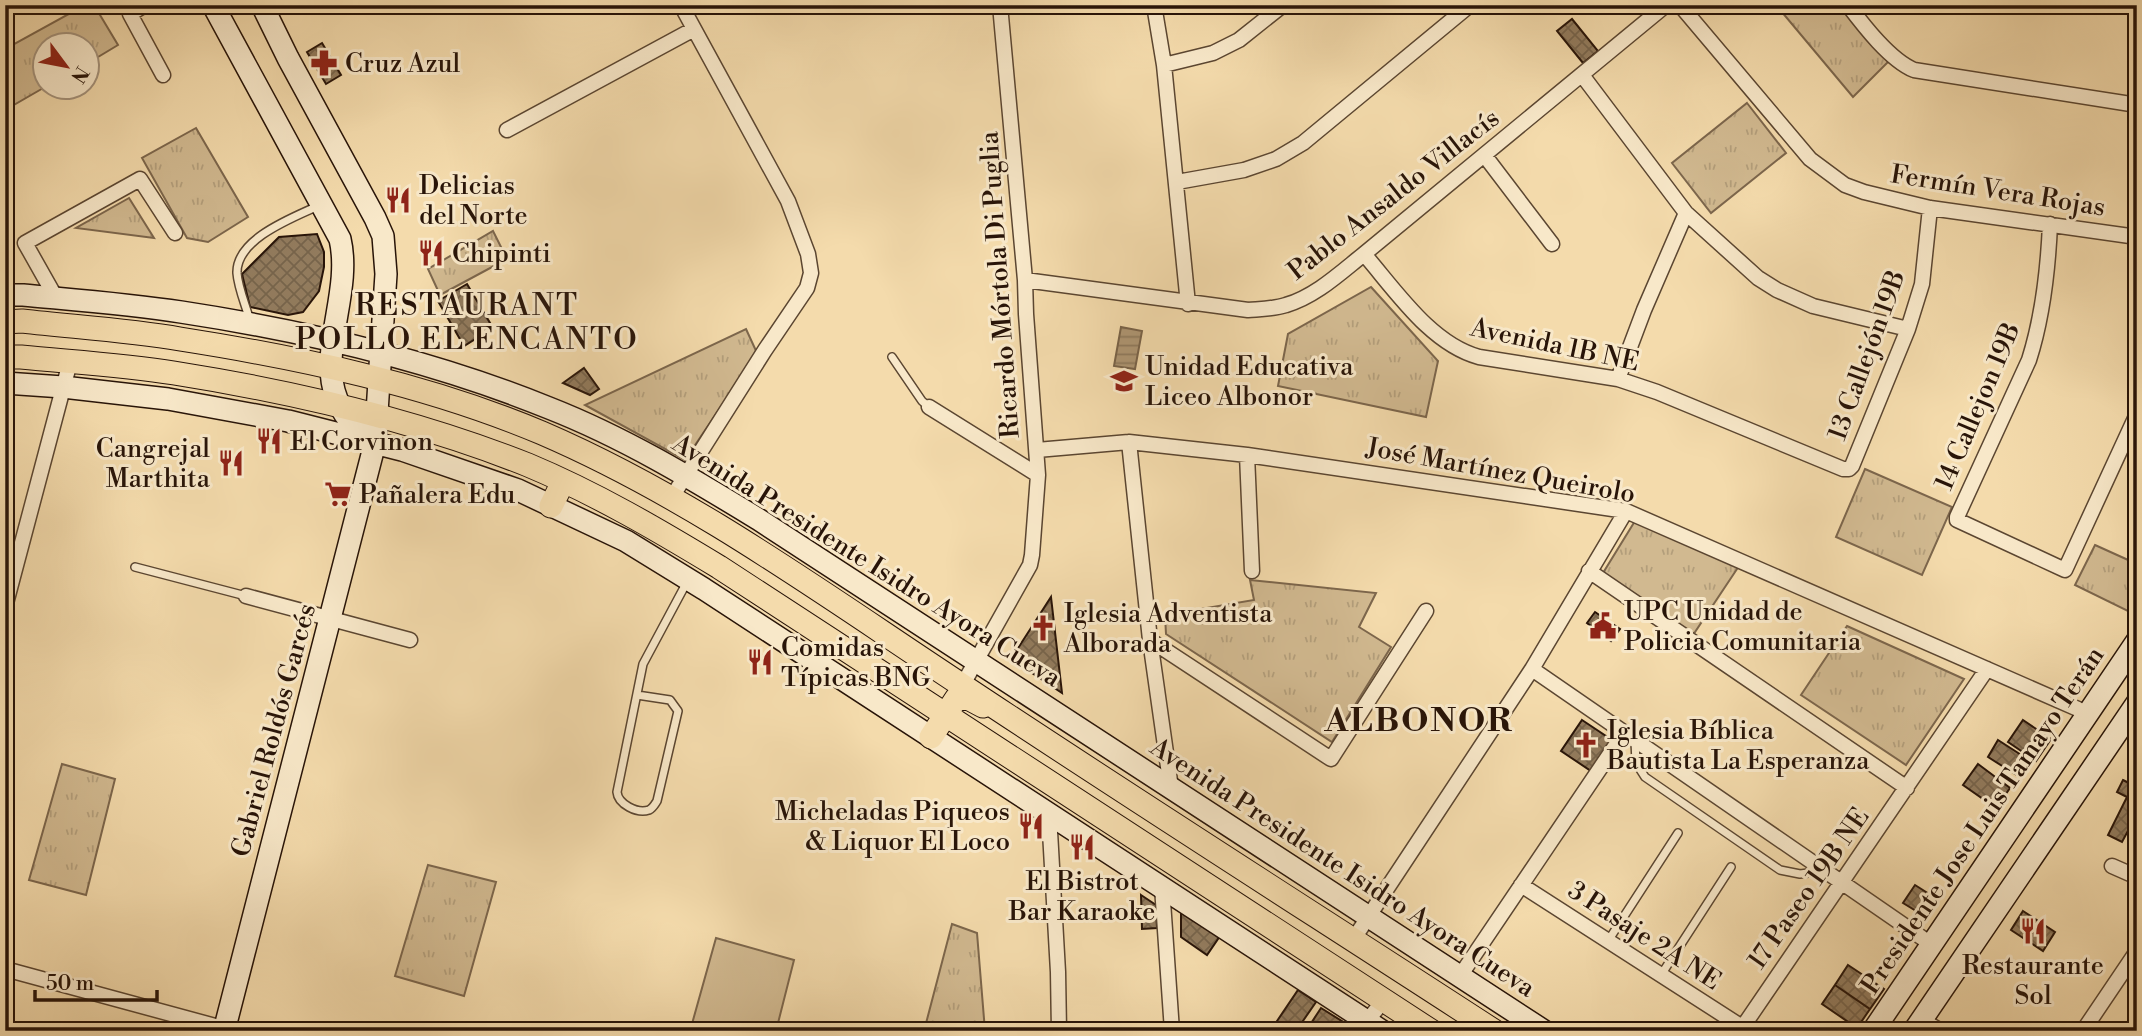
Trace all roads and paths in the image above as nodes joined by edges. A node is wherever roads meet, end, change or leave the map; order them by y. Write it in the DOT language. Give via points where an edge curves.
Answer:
graph roads {
  1 [pos="145,5"];
  2 [pos="213,5"];
  3 [pos="262,5"];
  4 [pos="681,5"];
  5 [pos="802,5"];
  6 [pos="840,5"];
  7 [pos="1000,5"];
  8 [pos="1154,5"];
  9 [pos="1283,5"];
  10 [pos="1469,5"];
  11 [pos="1667,5"];
  12 [pos="1680,5"];
  13 [pos="1848,5"];
  14 [pos="694,29"];
  15 [pos="1164,65"];
  16 [pos="163,75"];
  17 [pos="1582,75"];
  18 [pos="2137,105"];
  19 [pos="507,130"];
  20 [pos="1485,156"];
  21 [pos="1177,182"];
  22 [pos="322,204"];
  23 [pos="1930,208"];
  24 [pos="1686,213"];
  25 [pos="2050,224"];
  26 [pos="175,233"];
  27 [pos="2137,237"];
  28 [pos="1552,244"];
  29 [pos="1364,254"];
  30 [pos="1025,280"];
  31 [pos="5,295"];
  32 [pos="56,298"];
  33 [pos="1188,304"];
  34 [pos="5,322"];
  35 [pos="251,325"];
  36 [pos="1908,329"];
  37 [pos="331,341"];
  38 [pos="381,354"];
  39 [pos="5,357"];
  40 [pos="892,357"];
  41 [pos="70,362"];
  42 [pos="331,368"];
  43 [pos="1618,379"];
  44 [pos="379,380"];
  45 [pos="5,383"];
  46 [pos="64,387"];
  47 [pos="341,407"];
  48 [pos="929,407"];
  49 [pos="2137,414"];
  50 [pos="377,416"];
  51 [pos="1129,442"];
  52 [pos="375,443"];
  53 [pos="1037,450"];
  54 [pos="1247,455"];
  55 [pos="1843,469"];
  56 [pos="685,474"];
  57 [pos="1038,475"];
  58 [pos="563,482"];
  59 [pos="672,497"];
  60 [pos="551,506"];
  61 [pos="1626,511"];
  62 [pos="135,568"];
  63 [pos="1252,571"];
  64 [pos="1589,571"];
  65 [pos="688,579"];
  66 [pos="246,596"];
  67 [pos="5,607"];
  68 [pos="1426,611"];
  69 [pos="331,618"];
  70 [pos="1150,639"];
  71 [pos="410,640"];
  72 [pos="2137,641"];
  73 [pos="977,661"];
  74 [pos="1532,669"];
  75 [pos="1987,669"];
  76 [pos="962,686"];
  77 [pos="637,695"];
  78 [pos="2137,703"];
  79 [pos="944,714"];
  80 [pos="2087,715"];
  81 [pos="1017,722"];
  82 [pos="931,737"];
  83 [pos="1630,737"];
  84 [pos="1171,788"];
  85 [pos="1907,789"];
  86 [pos="1049,814"];
  87 [pos="1678,833"];
  88 [pos="2112,866"];
  89 [pos="1731,867"];
  90 [pos="1825,871"];
  91 [pos="2137,877"];
  92 [pos="1840,881"];
  93 [pos="1521,885"];
  94 [pos="1162,887"];
  95 [pos="1367,916"];
  96 [pos="1353,940"];
  97 [pos="1608,941"];
  98 [pos="1931,944"];
  99 [pos="2137,951"];
  100 [pos="5,969"];
  101 [pos="1661,975"];
  102 [pos="1460,976"];
  103 [pos="1384,1000"];
  104 [pos="1918,1025"];
  105 [pos="1370,1027"];
  106 [pos="1174,1029"];
  107 [pos="1741,1029"];
  108 [pos="227,1030"];
  109 [pos="1059,1031"];
  110 [pos="1431,1031"];
  111 [pos="1494,1031"];
  112 [pos="1544,1031"];
  113 [pos="1873,1031"];
  114 [pos="1941,1031"];
  115 [pos="2083,1031"];
  1 -- 16 [label="street" via="130,14"];
  2 -- 22 [label="main road"];
  3 -- 38 [label="main road, Gabriel Roldós Garcés" via="383,236 386,274"];
  4 -- 14 [label="street"];
  5 -- 6 [label="lane"];
  7 -- 30 [label="street, Ricardo Mórtola Di Puglia"];
  8 -- 15 [label="street"];
  9 -- 15 [label="street" via="1239,40"];
  10 -- 21 [label="street" via="1285,154 1244,170"];
  11 -- 17 [label="street, Pablo Ansaldo Villacís"];
  12 -- 23 [label="street, Fermín Vera Rojas" via="1825,172 1864,192"];
  13 -- 18 [label="street" via="1902,65 1914,70"];
  14 -- 19 [label="street"];
  14 -- 56 [label="street" via="788,201 811,273 807,288"];
  15 -- 21 [label="street"];
  17 -- 20 [label="street, Pablo Ansaldo Villacís"];
  17 -- 24 [label="street"];
  20 -- 28 [label="street"];
  20 -- 29 [label="street, Pablo Ansaldo Villacís"];
  21 -- 33 [label="street"];
  22 -- 35 [label="lane" via="252,242 239,259 237,276"];
  22 -- 37 [label="main road" via="344,258"];
  23 -- 25 [label="street, Fermín Vera Rojas"];
  23 -- 36 [label="street, 13 Callejón 19B" via="1922,284"];
  24 -- 36 [label="street" via="1777,290 1813,306"];
  24 -- 43 [label="street"];
  25 -- 27 [label="street, Fermín Vera Rojas"];
  25 -- 49 [label="street, 14 Callejon 19B" via="2048,275 2035,341 1957,517 1960,523 2062,571 2067,568"];
  26 -- 32 [label="street" via="140,179 25,243"];
  29 -- 33 [label="street, Pablo Ansaldo Villacís" via="1320,288 1284,306 1248,310"];
  29 -- 43 [label="street, Avenida 1B NE" via="1429,328 1459,351"];
  30 -- 33 [label="street, Pablo Ansaldo Villacís"];
  30 -- 53 [label="street, Ricardo Mórtola Di Puglia"];
  31 -- 32 [label="main road, Avenida Presidente Isidro Ayora Cueva"];
  32 -- 35 [label="main road, Avenida Presidente Isidro Ayora Cueva"];
  34 -- 42 [label="main road, Avenida Presidente Isidro Ayora Cueva" via="177,338"];
  35 -- 37 [label="main road, Avenida Presidente Isidro Ayora Cueva"];
  36 -- 55 [label="street, 13 Callejón 19B" via="1852,466"];
  37 -- 38 [label="main road, Avenida Presidente Isidro Ayora Cueva"];
  37 -- 42 [label="main road"];
  38 -- 44 [label="main road, Gabriel Roldós Garcés"];
  38 -- 56 [label="main road, Avenida Presidente Isidro Ayora Cueva" via="550,408"];
  39 -- 41 [label="main road"];
  40 -- 48 [label="lane"];
  41 -- 46 [label="street"];
  41 -- 47 [label="main road" via="173,373"];
  42 -- 44 [label="main road, Avenida Presidente Isidro Ayora Cueva"];
  42 -- 47 [label="main road"];
  43 -- 55 [label="street, Avenida 1B NE"];
  44 -- 50 [label="main road, Gabriel Roldós Garcés"];
  44 -- 59 [label="main road, Avenida Presidente Isidro Ayora Cueva" via="541,433"];
  45 -- 46 [label="main road"];
  46 -- 52 [label="main road" via="257,415"];
  46 -- 67 [label="street"];
  47 -- 50 [label="main road"];
  47 -- 52 [label="main road"];
  48 -- 57 [label="street"];
  50 -- 52 [label="main road, Gabriel Roldós Garcés"];
  50 -- 58 [label="main road" via="463,442"];
  51 -- 53 [label="street, José Martínez Queirolo"];
  51 -- 54 [label="street, José Martínez Queirolo"];
  51 -- 70 [label="street"];
  52 -- 60 [label="main road" via="453,466"];
  52 -- 69 [label="main road, Gabriel Roldós Garcés"];
  53 -- 57 [label="street, Ricardo Mórtola Di Puglia"];
  54 -- 61 [label="street, José Martínez Queirolo"];
  54 -- 63 [label="street"];
  56 -- 59 [label="street"];
  56 -- 73 [label="main road, Avenida Presidente Isidro Ayora Cueva"];
  57 -- 73 [label="street, Ricardo Mórtola Di Puglia" via="1031,561"];
  58 -- 60 [label="main road"];
  58 -- 79 [label="main road" via="651,525"];
  59 -- 76 [label="main road, Avenida Presidente Isidro Ayora Cueva"];
  60 -- 65 [label="main road" via="626,541"];
  61 -- 64 [label="street"];
  61 -- 75 [label="street, José Martínez Queirolo"];
  62 -- 66 [label="lane"];
  64 -- 74 [label="street"];
  64 -- 85 [label="street"];
  65 -- 77 [label="lane" via="643,664"];
  65 -- 82 [label="main road"];
  66 -- 69 [label="street"];
  68 -- 70 [label="street" via="1331,759"];
  69 -- 71 [label="street"];
  69 -- 108 [label="main road, Gabriel Roldós Garcés"];
  70 -- 84 [label="street"];
  72 -- 80 [label="main road, Presidente Jose Luis Tamayo Terán"];
  73 -- 76 [label="street"];
  73 -- 84 [label="main road, Avenida Presidente Isidro Ayora Cueva"];
  74 -- 83 [label="street"];
  74 -- 95 [label="street"];
  75 -- 80 [label="street, José Martínez Queirolo"];
  75 -- 85 [label="street, 17 Paseo 19B NE"];
  76 -- 81 [label="main road, Avenida Presidente Isidro Ayora Cueva"];
  77 -- 77 [label="lane" via="670,699 678,711 657,801 646,811 618,799"];
  78 -- 104 [label="main road"];
  79 -- 81 [label="main road" via="956,699 968,698"];
  79 -- 82 [label="main road"];
  79 -- 103 [label="main road"];
  80 -- 98 [label="main road, Presidente Jose Luis Tamayo Terán"];
  81 -- 96 [label="main road, Avenida Presidente Isidro Ayora Cueva"];
  82 -- 86 [label="main road"];
  83 -- 90 [label="street"];
  83 -- 90 [label="lane" via="1645,777 1780,870 1800,874"];
  83 -- 93 [label="street"];
  84 -- 95 [label="main road, Avenida Presidente Isidro Ayora Cueva"];
  85 -- 92 [label="street, 17 Paseo 19B NE"];
  86 -- 94 [label="main road"];
  86 -- 109 [label="street"];
  87 -- 97 [label="lane"];
  88 -- 91 [label="street"];
  89 -- 101 [label="lane"];
  90 -- 92 [label="street"];
  92 -- 98 [label="street"];
  92 -- 107 [label="street, 17 Paseo 19B NE"];
  93 -- 97 [label="street, 3 Pasaje 2A NE"];
  93 -- 102 [label="street"];
  94 -- 105 [label="main road"];
  94 -- 106 [label="street"];
  95 -- 96 [label="street"];
  95 -- 102 [label="main road, Avenida Presidente Isidro Ayora Cueva"];
  96 -- 111 [label="main road, Avenida Presidente Isidro Ayora Cueva"];
  97 -- 101 [label="street, 3 Pasaje 2A NE"];
  98 -- 113 [label="main road, Presidente Jose Luis Tamayo Terán"];
  99 -- 115 [label="street"];
  100 -- 108 [label="street"];
  101 -- 107 [label="street, 3 Pasaje 2A NE"];
  102 -- 112 [label="main road, Avenida Presidente Isidro Ayora Cueva"];
  103 -- 105 [label="street"];
  103 -- 110 [label="main road"];
  104 -- 114 [label="street"];
}
